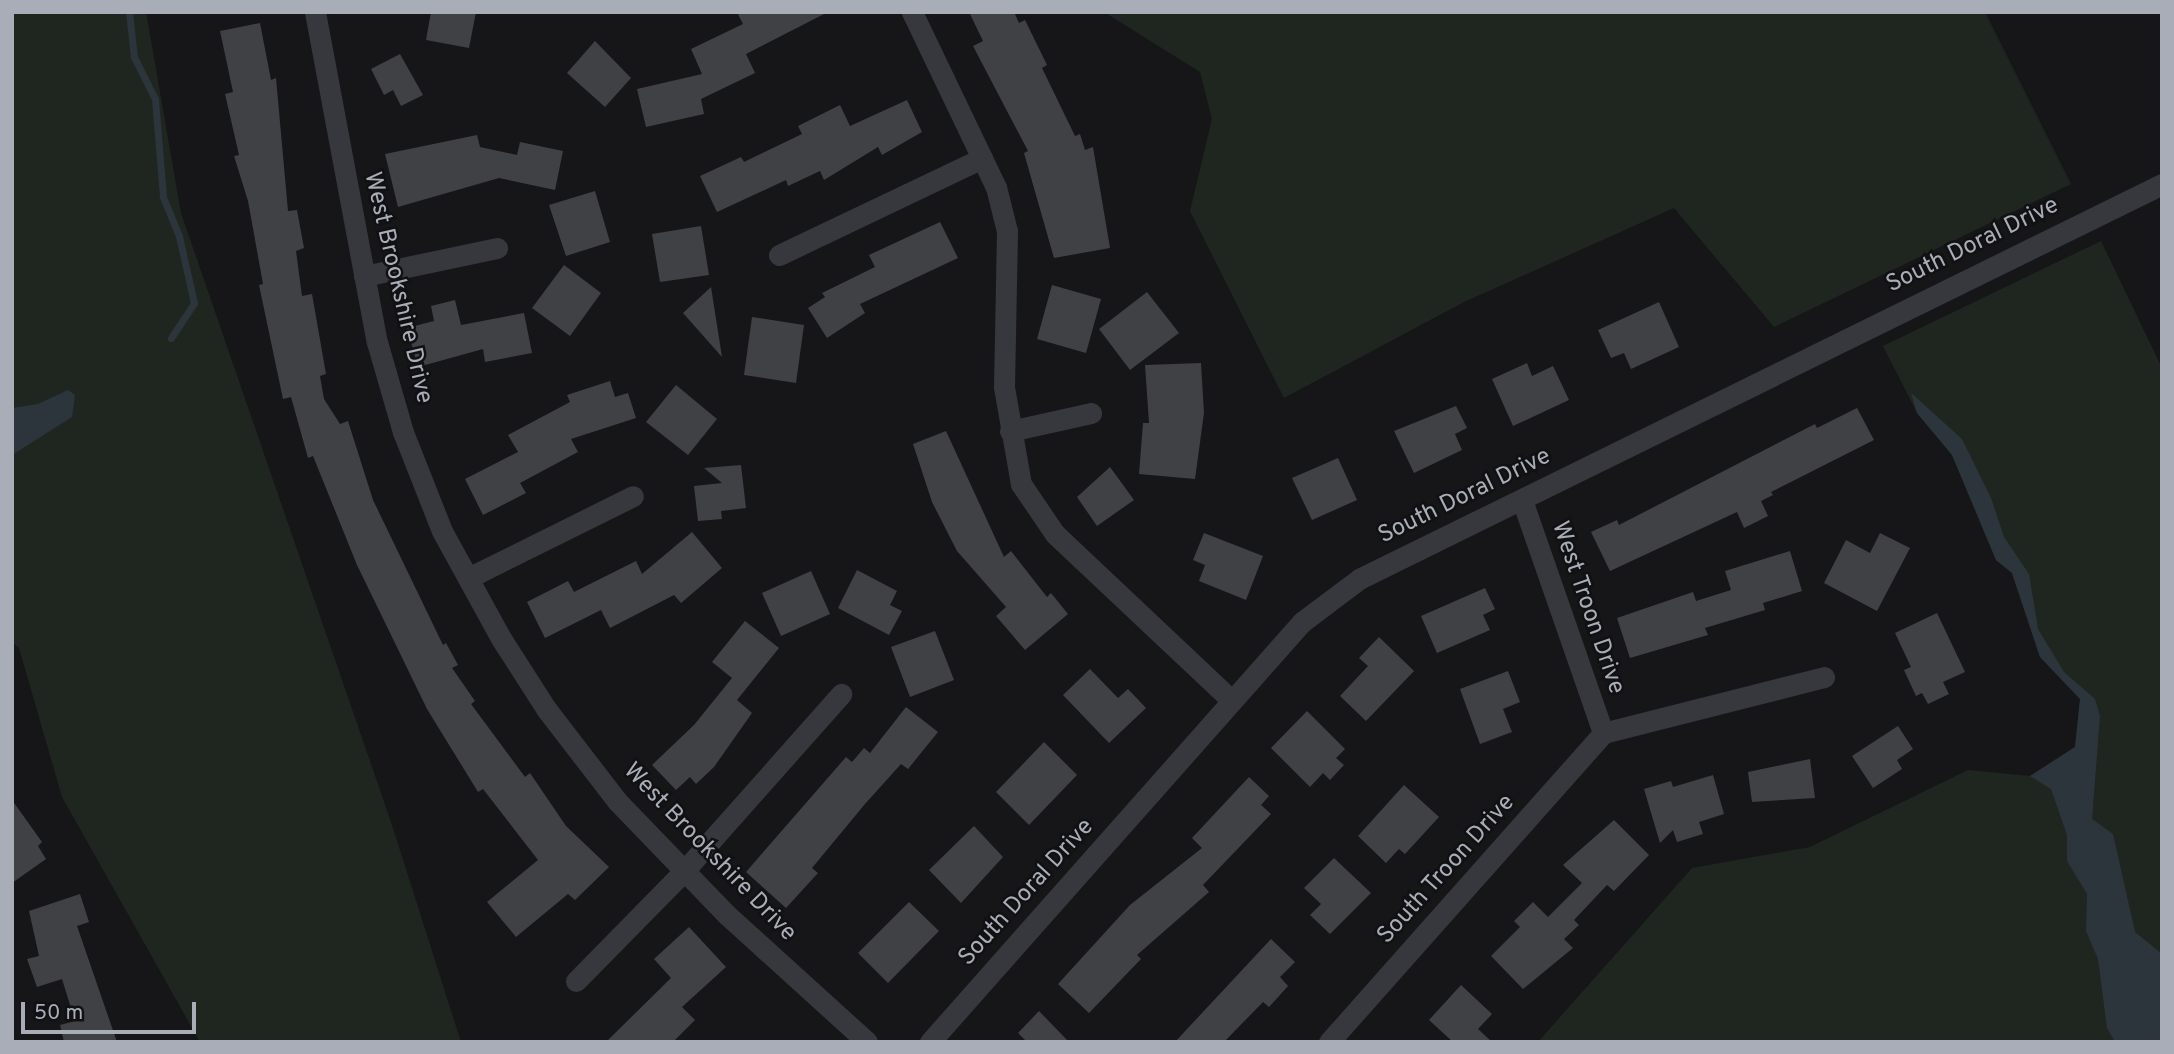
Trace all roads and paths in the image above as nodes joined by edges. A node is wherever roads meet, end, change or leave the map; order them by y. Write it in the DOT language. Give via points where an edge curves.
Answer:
graph roads {
  1 [pos="315,12"];
  2 [pos="912,12"];
  3 [pos="982,158"];
  4 [pos="2162,184"];
  5 [pos="497,248"];
  6 [pos="779,255"];
  7 [pos="363,276"];
  8 [pos="1091,413"];
  9 [pos="1010,431"];
  10 [pos="633,496"];
  11 [pos="1522,500"];
  12 [pos="468,578"];
  13 [pos="1824,677"];
  14 [pos="841,694"];
  15 [pos="1232,701"];
  16 [pos="1603,733"];
  17 [pos="684,871"];
  18 [pos="576,981"];
  19 [pos="867,1042"];
  20 [pos="930,1042"];
  21 [pos="1329,1042"];
  1 -- 7 [label="street, West Brookshire Drive"];
  2 -- 3 [label="street"];
  3 -- 6 [label="street"];
  3 -- 9 [label="street" via="996,187 1007,231 1004,387"];
  4 -- 11 [label="street, South Doral Drive"];
  5 -- 7 [label="street"];
  7 -- 12 [label="street, West Brookshire Drive" via="403,432 442,531"];
  8 -- 9 [label="street"];
  9 -- 15 [label="street" via="1021,485 1055,534"];
  10 -- 12 [label="street"];
  11 -- 15 [label="street, South Doral Drive" via="1359,579 1302,622"];
  11 -- 16 [label="street, West Troon Drive"];
  12 -- 17 [label="street, West Brookshire Drive" via="547,710 617,801"];
  13 -- 16 [label="street"];
  14 -- 17 [label="street"];
  15 -- 20 [label="street, South Doral Drive"];
  16 -- 21 [label="street, South Troon Drive"];
  17 -- 18 [label="street"];
  17 -- 19 [label="street, West Brookshire Drive"];
}
